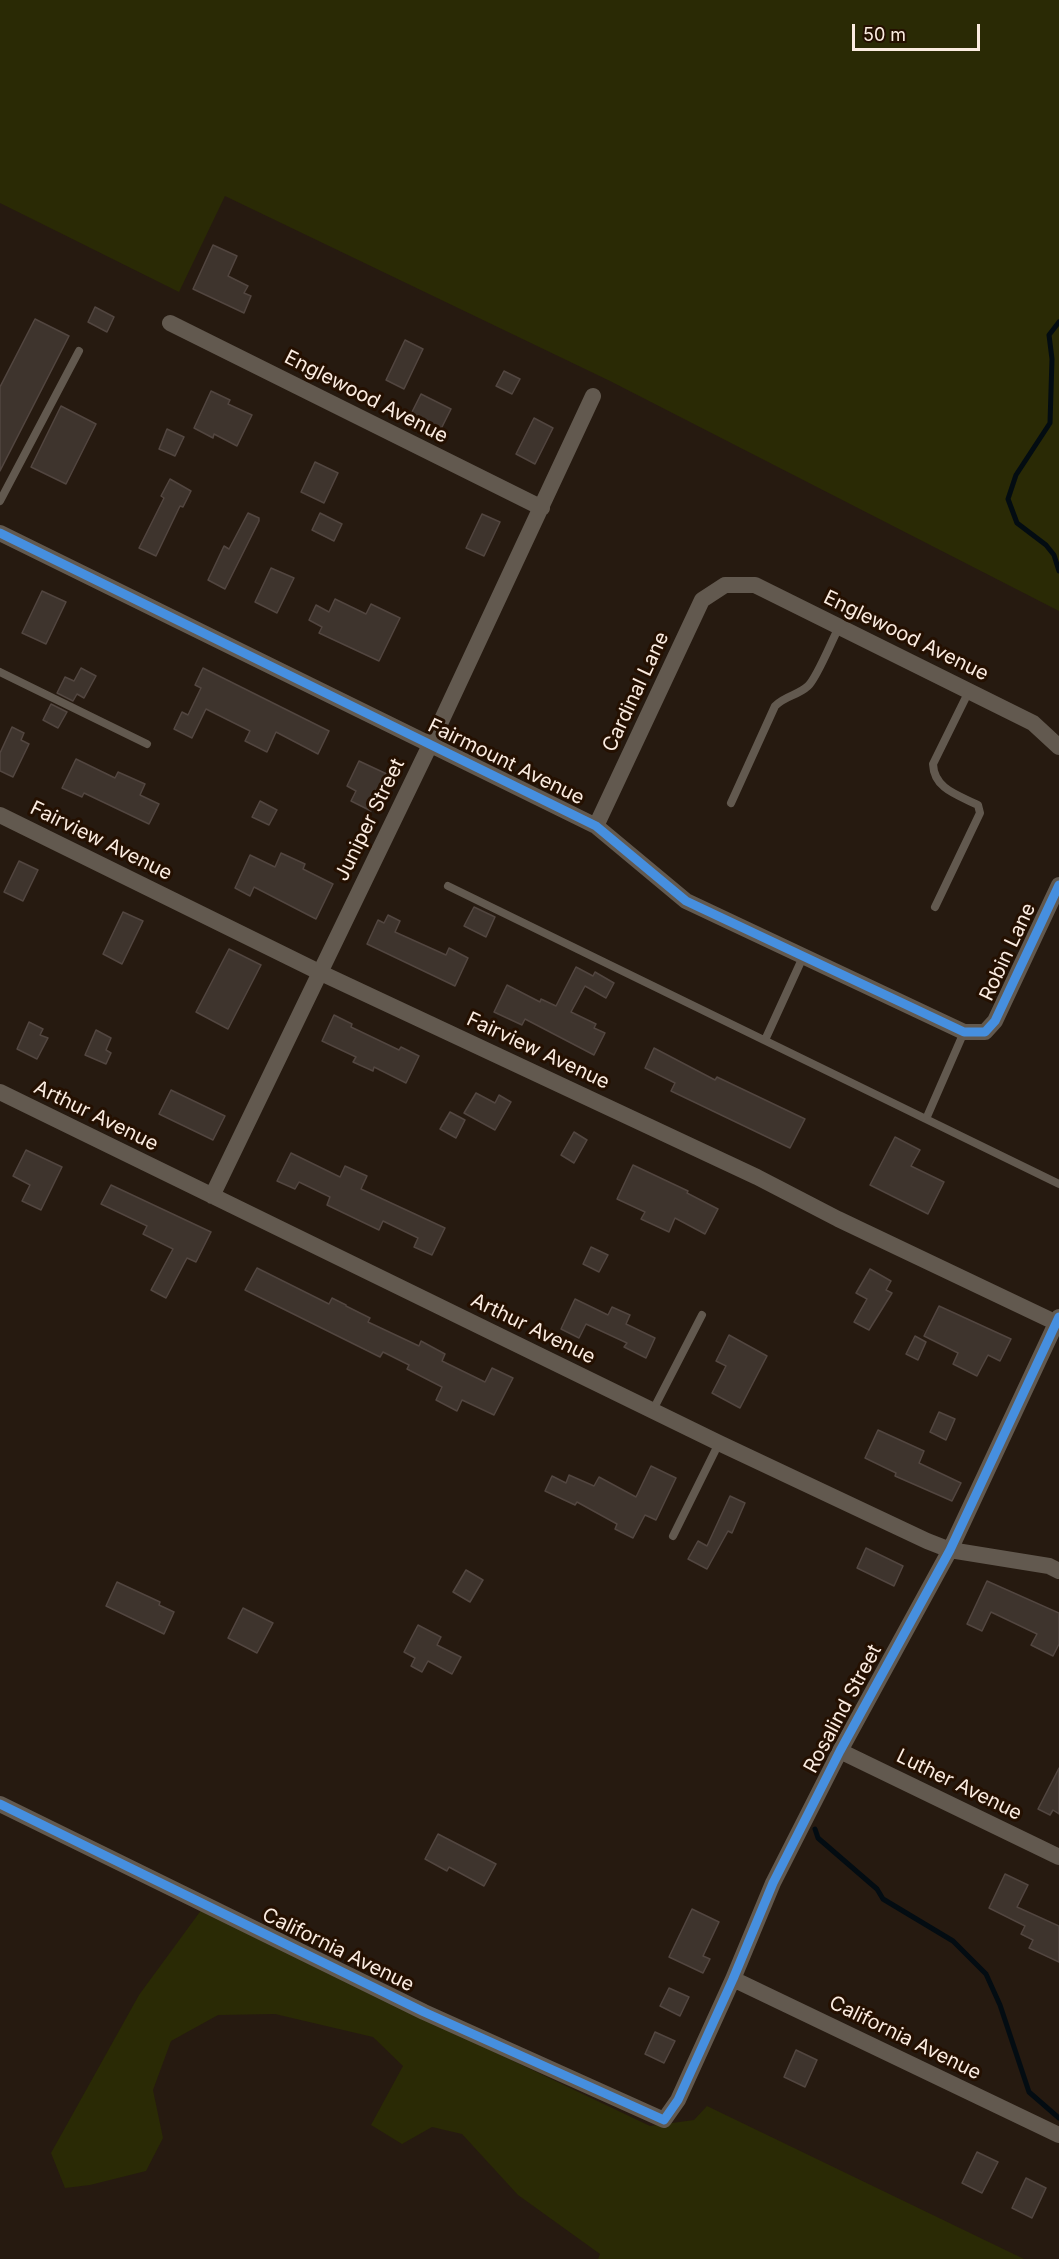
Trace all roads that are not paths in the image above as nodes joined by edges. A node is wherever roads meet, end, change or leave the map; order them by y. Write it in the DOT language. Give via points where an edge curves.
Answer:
graph roads {
  1 [pos="170,323"];
  2 [pos="79,351"];
  3 [pos="593,396"];
  4 [pos="0,501"];
  5 [pos="542,508"];
  6 [pos="0,533"];
  7 [pos="725,585"];
  8 [pos="839,627"];
  9 [pos="0,672"];
  10 [pos="969,691"];
  11 [pos="147,744"];
  12 [pos="430,745"];
  13 [pos="1059,747"];
  14 [pos="731,803"];
  15 [pos="0,815"];
  16 [pos="596,825"];
  17 [pos="1059,885"];
  18 [pos="448,886"];
  19 [pos="935,907"];
  20 [pos="803,957"];
  21 [pos="319,972"];
  22 [pos="963,1032"];
  23 [pos="986,1032"];
  24 [pos="765,1040"];
  25 [pos="0,1092"];
  26 [pos="926,1119"];
  27 [pos="1059,1184"];
  28 [pos="212,1196"];
  29 [pos="702,1315"];
  30 [pos="1058,1322"];
  31 [pos="653,1410"];
  32 [pos="719,1443"];
  33 [pos="673,1536"];
  34 [pos="950,1550"];
  35 [pos="1059,1571"];
  36 [pos="840,1751"];
  37 [pos="0,1804"];
  38 [pos="1059,1857"];
  39 [pos="733,1979"];
  40 [pos="664,2120"];
  41 [pos="1059,2135"];
  1 -- 5 [label="street, Englewood Avenue"];
  2 -- 4 [label="lane"];
  3 -- 5 [label="street, Juniper Street"];
  5 -- 12 [label="street, Juniper Street"];
  6 -- 12 [label="street, Fairmount Avenue"];
  7 -- 8 [label="street, Englewood Avenue" via="755,585"];
  7 -- 16 [label="street, Cardinal Lane" via="702,600"];
  8 -- 10 [label="street, Englewood Avenue"];
  8 -- 14 [label="lane" via="810,685 783,697 775,706"];
  9 -- 11 [label="lane"];
  10 -- 13 [label="street, Englewood Avenue" via="1033,723"];
  10 -- 19 [label="lane" via="933,764 940,784 978,805 980,813"];
  12 -- 16 [label="street, Fairmount Avenue"];
  12 -- 21 [label="street, Juniper Street"];
  15 -- 21 [label="street, Fairview Avenue"];
  16 -- 20 [label="street, Fairmount Avenue" via="686,901"];
  17 -- 23 [label="street, Robin Lane" via="995,1021"];
  18 -- 24 [label="lane"];
  20 -- 22 [label="street, Fairmount Avenue"];
  20 -- 24 [label="lane"];
  21 -- 28 [label="street, Juniper Street"];
  21 -- 30 [label="street, Fairview Avenue"];
  22 -- 23 [label="street, Fairmount Avenue"];
  22 -- 26 [label="lane"];
  24 -- 26 [label="lane"];
  25 -- 28 [label="street, Arthur Avenue"];
  26 -- 27 [label="lane"];
  28 -- 31 [label="street, Arthur Avenue"];
  29 -- 31 [label="lane"];
  30 -- 34 [label="street, Rosalind Street"];
  31 -- 32 [label="street, Arthur Avenue"];
  32 -- 33 [label="lane"];
  32 -- 34 [label="street, Arthur Avenue"];
  34 -- 35 [label="street, Arthur Avenue" via="1049,1566"];
  34 -- 36 [label="street, Rosalind Street"];
  36 -- 38 [label="street, Luther Avenue"];
  36 -- 39 [label="street, Rosalind Street" via="773,1883"];
  37 -- 40 [label="street, California Avenue" via="424,2012"];
  39 -- 40 [label="street, Rosalind Street" via="678,2100"];
  39 -- 41 [label="street, California Avenue"];
}
